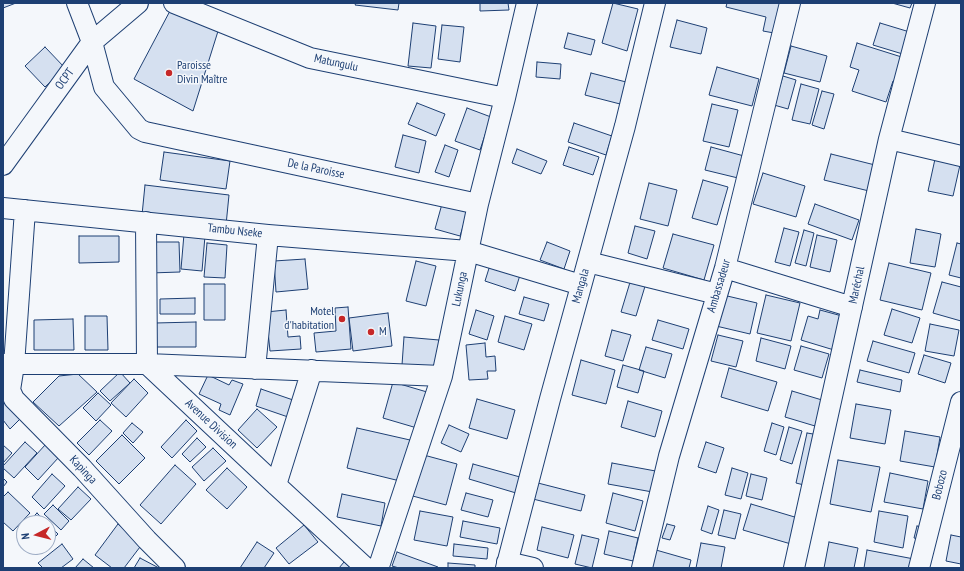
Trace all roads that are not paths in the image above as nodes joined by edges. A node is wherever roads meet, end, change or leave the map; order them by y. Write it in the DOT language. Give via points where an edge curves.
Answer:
graph roads {
  1 [pos="77,3"];
  2 [pos="138,3"];
  3 [pos="174,3"];
  4 [pos="527,3"];
  5 [pos="655,3"];
  6 [pos="790,3"];
  7 [pos="926,3"];
  8 [pos="92,42"];
  9 [pos="505,98"];
  10 [pos="889,139"];
  11 [pos="961,156"];
  12 [pos="3,165"];
  13 [pos="478,204"];
  14 [pos="3,208"];
  15 [pos="26,210"];
  16 [pos="146,222"];
  17 [pos="268,235"];
  18 [pos="468,251"];
  19 [pos="588,262"];
  20 [pos="725,268"];
  21 [pos="581,285"];
  22 [pos="717,294"];
  23 [pos="852,307"];
  24 [pos="147,364"];
  25 [pos="9,365"];
  26 [pos="255,369"];
  27 [pos="312,370"];
  28 [pos="442,376"];
  29 [pos="961,402"];
  30 [pos="276,485"];
  31 [pos="507,565"];
  32 [pos="175,568"];
  33 [pos="368,568"];
  34 [pos="375,568"];
  35 [pos="533,568"];
  36 [pos="642,568"];
  37 [pos="794,568"];
  38 [pos="919,568"];
  1 -- 8 [label="street, De la Paroisse"];
  2 -- 8 [label="street, OCPT"];
  3 -- 9 [label="street, Matungulu" via="310,58"];
  4 -- 9 [label="street, Lukunga"];
  5 -- 19 [label="street, Mangala"];
  6 -- 20 [label="street, Ambassadeur"];
  7 -- 10 [label="street, Maréchal"];
  8 -- 12 [label="street, OCPT"];
  8 -- 13 [label="street, De la Paroisse" via="104,87 139,129 153,135"];
  9 -- 13 [label="street, Lukunga"];
  10 -- 11 [label="street"];
  10 -- 23 [label="street, Maréchal"];
  13 -- 18 [label="street, Lukunga"];
  14 -- 15 [label="street, Tambu Nseke"];
  15 -- 16 [label="street, Tambu Nseke"];
  15 -- 25 [label="street, Kapinga"];
  16 -- 17 [label="street, Tambu Nseke"];
  16 -- 24 [label="street"];
  17 -- 18 [label="street, Tambu Nseke"];
  17 -- 26 [label="street"];
  18 -- 21 [label="street, Tambu Nseke"];
  18 -- 28 [label="street, Lukunga"];
  19 -- 21 [label="street, Mangala"];
  19 -- 22 [label="street"];
  20 -- 22 [label="street, Ambassadeur"];
  20 -- 23 [label="street"];
  21 -- 31 [label="street, Mangala"];
  22 -- 36 [label="street, Ambassadeur" via="669,456"];
  23 -- 37 [label="street, Maréchal"];
  24 -- 25 [label="street"];
  24 -- 26 [label="street"];
  24 -- 30 [label="street, Avenue Division"];
  25 -- 32 [label="street, Kapinga" via="10,390 14,399"];
  26 -- 27 [label="street"];
  27 -- 28 [label="street"];
  27 -- 30 [label="street"];
  28 -- 34 [label="street, Lukunga" via="379,566"];
  29 -- 38 [label="street, Bobozo"];
  30 -- 33 [label="street, Avenue Division"];
  31 -- 35 [label="street"];
}
